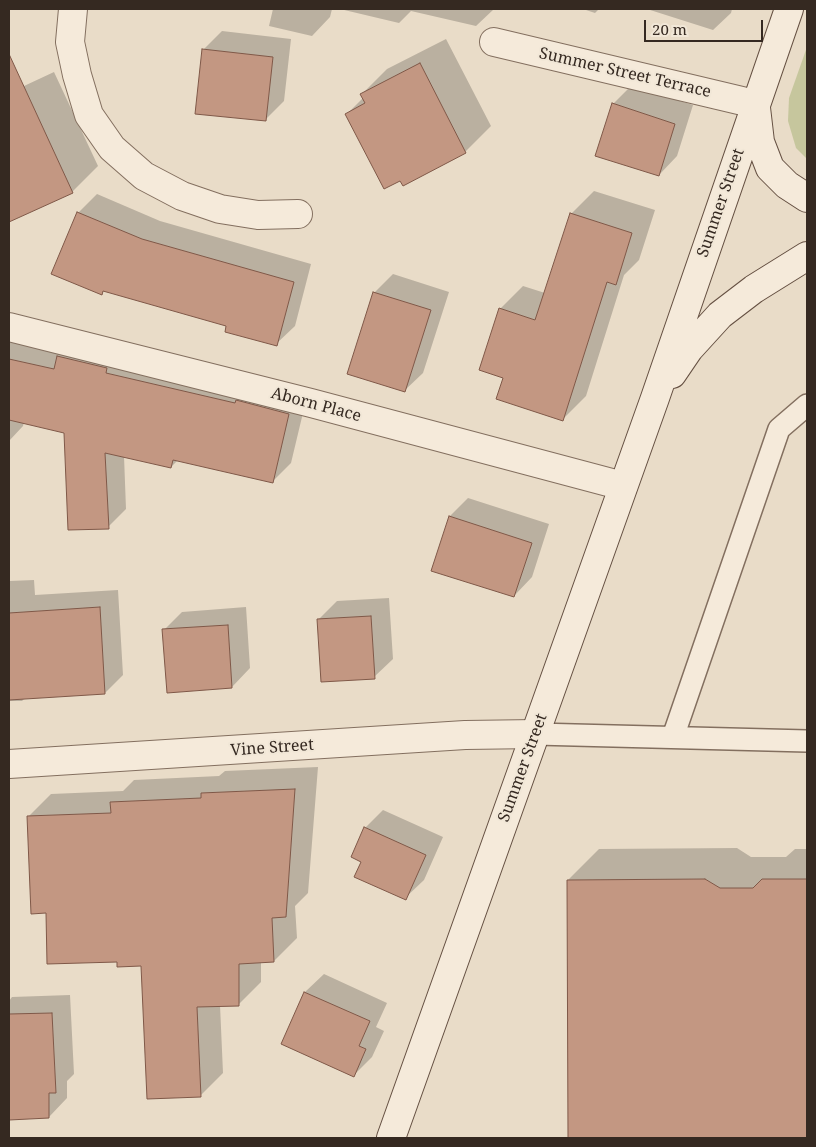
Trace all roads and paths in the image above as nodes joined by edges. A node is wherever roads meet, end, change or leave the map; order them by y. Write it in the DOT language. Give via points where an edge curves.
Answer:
graph roads {
  1 [pos="73,9"];
  2 [pos="789,9"];
  3 [pos="494,42"];
  4 [pos="755,104"];
  5 [pos="807,198"];
  6 [pos="298,214"];
  7 [pos="807,256"];
  8 [pos="9,327"];
  9 [pos="655,398"];
  10 [pos="807,405"];
  11 [pos="623,486"];
  12 [pos="536,734"];
  13 [pos="673,737"];
  14 [pos="807,741"];
  15 [pos="9,764"];
  16 [pos="391,1138"];
  1 -- 6 [label="street" via="70,42 77,75 89,115 112,148 144,176 182,196 220,209 258,215"];
  2 -- 4 [label="street, Summer Street"];
  3 -- 4 [label="street, Summer Street Terrace"];
  4 -- 5 [label="street" via="760,142 770,168"];
  4 -- 9 [label="street, Summer Street"];
  7 -- 9 [label="street, Summer Street" via="720,315 689,349"];
  8 -- 11 [label="street, Aborn Place"];
  9 -- 11 [label="street, Summer Street"];
  10 -- 13 [label="lane" via="779,429"];
  11 -- 12 [label="street, Summer Street"];
  12 -- 13 [label="lane"];
  12 -- 15 [label="street, Vine Street" via="428,737"];
  12 -- 16 [label="street, Summer Street"];
  13 -- 14 [label="lane"];
}
